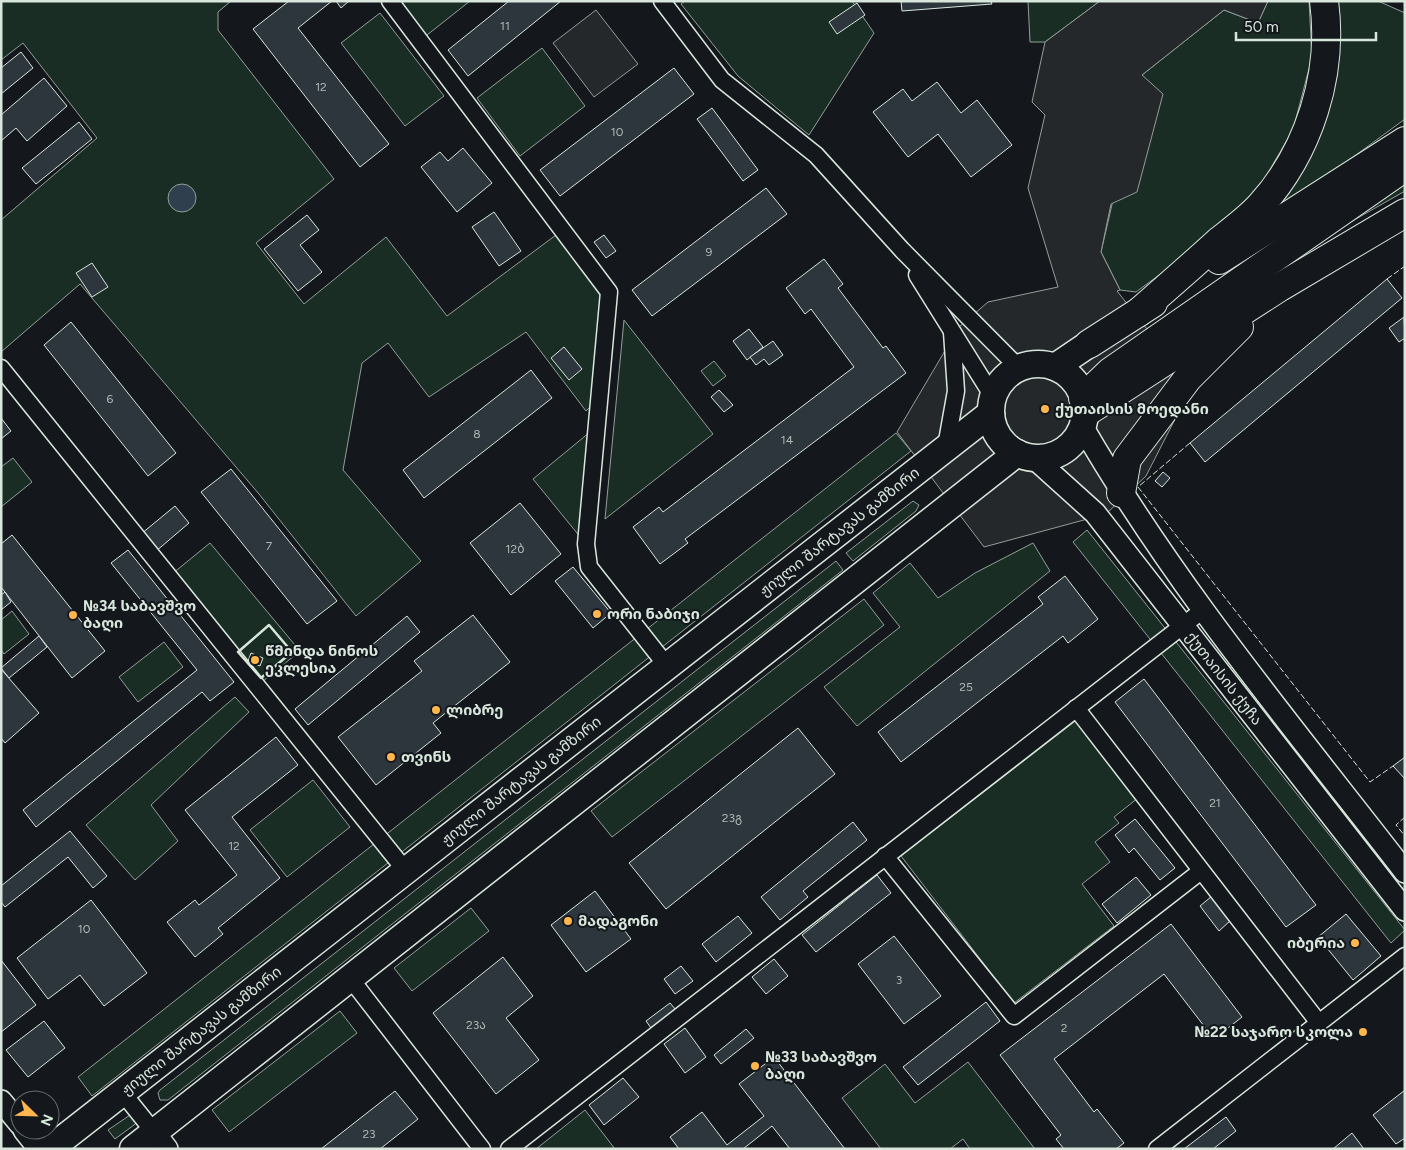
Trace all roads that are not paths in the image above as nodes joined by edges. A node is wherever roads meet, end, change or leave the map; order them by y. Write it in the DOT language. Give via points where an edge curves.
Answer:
graph roads {
  1 [pos="390,1"];
  2 [pos="662,1"];
  3 [pos="1324,1"];
  4 [pos="1405,141"];
  5 [pos="1405,167"];
  6 [pos="1405,214"];
  7 [pos="902,250"];
  8 [pos="1280,287"];
  9 [pos="1139,312"];
  10 [pos="952,332"];
  11 [pos="1089,344"];
  12 [pos="1055,366"];
  13 [pos="1018,367"];
  14 [pos="1,368"];
  15 [pos="992,404"];
  16 [pos="1083,413"];
  17 [pos="946,447"];
  18 [pos="1026,456"];
  19 [pos="1121,493"];
  20 [pos="1202,610"];
  21 [pos="1183,626"];
  22 [pos="667,666"];
  23 [pos="1076,708"];
  24 [pos="885,856"];
  25 [pos="406,871"];
  26 [pos="1201,871"];
  27 [pos="1405,872"];
  28 [pos="1405,910"];
  29 [pos="1405,956"];
  30 [pos="350,978"];
  31 [pos="1318,1023"];
  32 [pos="122,1092"];
  33 [pos="1,1101"];
  34 [pos="10,1112"];
  35 [pos="160,1141"];
  36 [pos="50,1149"];
  37 [pos="133,1149"];
  38 [pos="482,1149"];
  39 [pos="509,1149"];
  40 [pos="1157,1149"];
  1 -- 22 [label="street" via="609,292 586,544 589,567"];
  2 -- 7 [label="street" via="722,80 816,155"];
  3 -- 9 [label="highway" via="1326,51 1319,95 1308,130 1284,175 1259,207"];
  4 -- 9 [label="highway"];
  5 -- 16 [label="highway" via="1110,372"];
  6 -- 8 [label="highway"];
  7 -- 10 [label="street"];
  7 -- 13 [label="street"];
  8 -- 16 [label="highway"];
  8 -- 19 [label="highway" via="1188,378 1127,459"];
  9 -- 11 [label="highway"];
  10 -- 15 [label="street"];
  10 -- 17 [label="street" via="956,391"];
  11 -- 12 [label="main road"];
  12 -- 13 [label="main road" via="1037,363"];
  12 -- 16 [label="main road" via="1069,375 1079,388"];
  13 -- 15 [label="main road" via="1002,378"];
  14 -- 25 [label="street"];
  15 -- 17 [label="main road, ჟიული შარტავას გამზირი"];
  15 -- 18 [label="main road" via="992,425 998,437 1006,447"];
  16 -- 18 [label="main road" via="1072,444 1055,455"];
  16 -- 19 [label="street, ქუთაისის ქუჩა"];
  17 -- 22 [label="main road, ჟიული შარტავას გამზირი"];
  18 -- 21 [label="street, ქუთაისის ქუჩა" via="1095,513"];
  18 -- 30 [label="main road"];
  19 -- 20 [label="street, ქუთაისის ქუჩა"];
  20 -- 21 [label="street"];
  20 -- 27 [label="street, ქუთაისის ქუჩა"];
  21 -- 23 [label="street"];
  21 -- 28 [label="street, ქუთაისის ქუჩა"];
  22 -- 25 [label="main road, ჟიული შარტავას გამზირი"];
  23 -- 24 [label="street"];
  23 -- 26 [label="street"];
  24 -- 26 [label="street" via="1014,1016"];
  24 -- 39 [label="street"];
  25 -- 32 [label="main road, ჟიული შარტავას გამზირი"];
  26 -- 31 [label="street"];
  29 -- 31 [label="street"];
  30 -- 35 [label="main road"];
  30 -- 38 [label="street"];
  31 -- 40 [label="street"];
  32 -- 35 [label="street"];
  32 -- 36 [label="main road, ჟიული შარტავას გამზირი"];
  33 -- 34 [label="street"];
  35 -- 37 [label="main road"];
}
